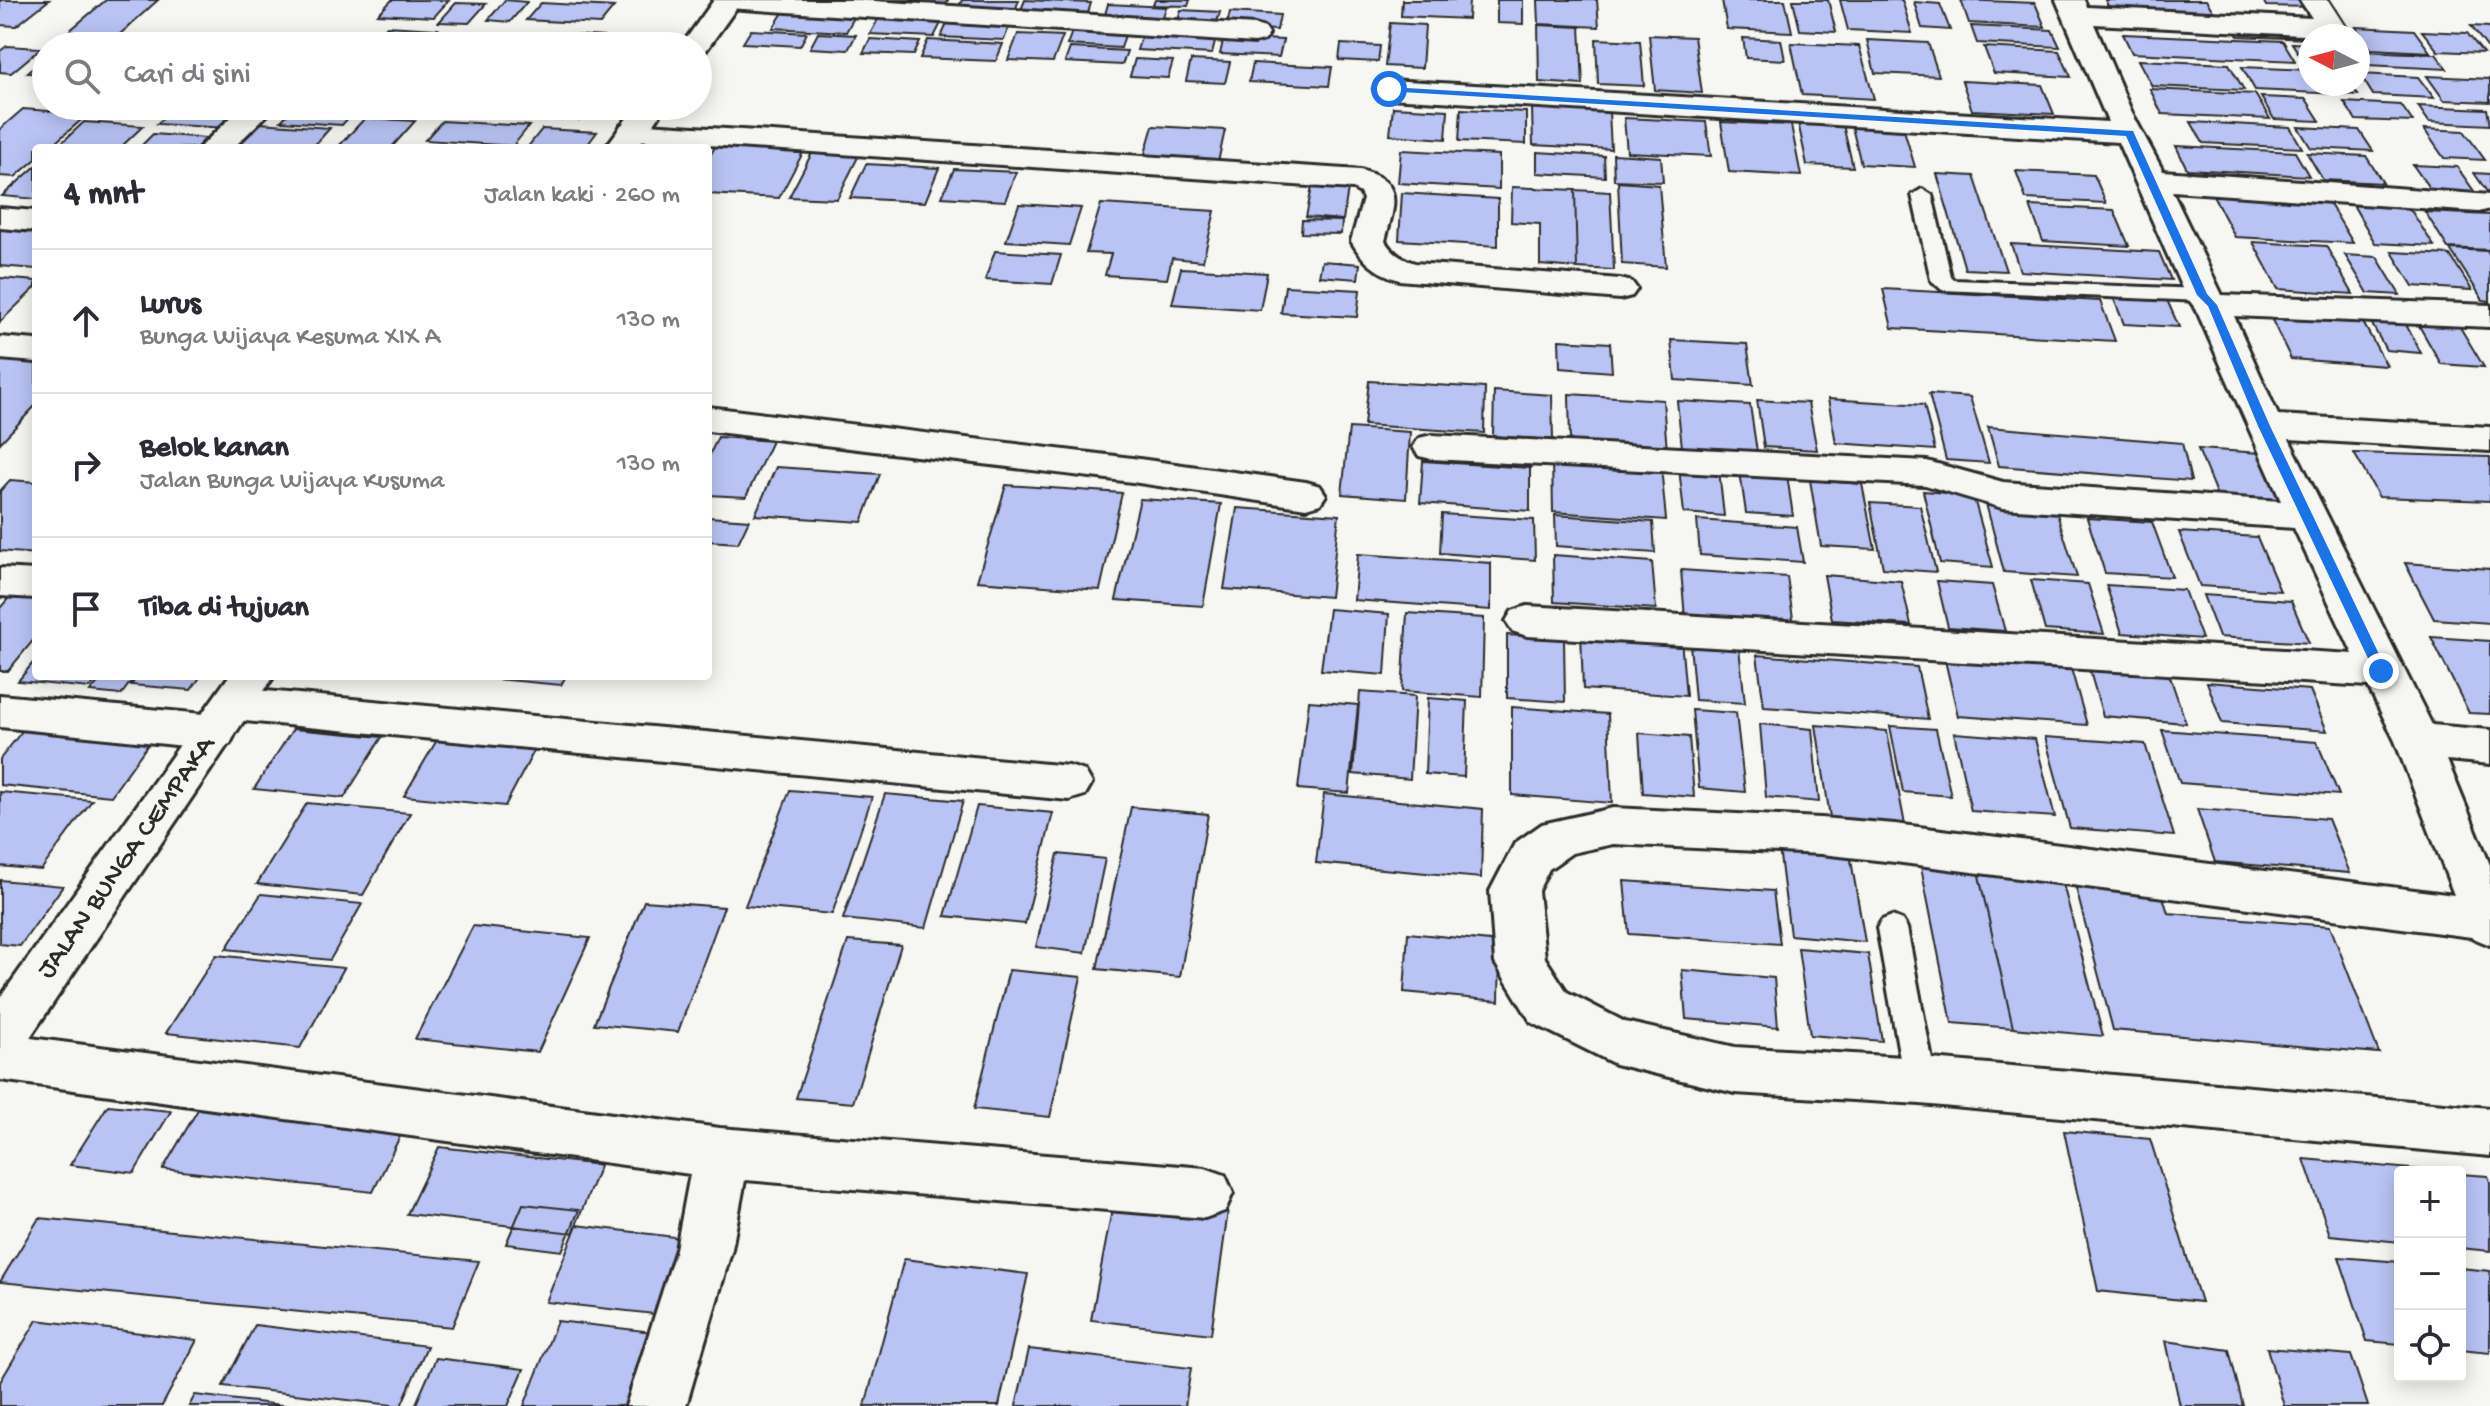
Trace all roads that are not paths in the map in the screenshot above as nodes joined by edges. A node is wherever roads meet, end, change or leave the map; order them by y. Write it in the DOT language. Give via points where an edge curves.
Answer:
graph roads {
  1 [pos="728,0"];
  2 [pos="2314,0"];
  3 [pos="2073,7"];
  4 [pos="705,32"];
  5 [pos="1255,34"];
  6 [pos="1389,89"];
  7 [pos="246,120"];
  8 [pos="641,120"];
  9 [pos="2130,133"];
  10 [pos="626,140"];
  11 [pos="219,144"];
  12 [pos="699,144"];
  13 [pos="712,145"];
  14 [pos="2149,180"];
  15 [pos="1922,195"];
  16 [pos="2479,202"];
  17 [pos="0,218"];
  18 [pos="32,221"];
  19 [pos="1620,289"];
  20 [pos="2207,300"];
  21 [pos="2490,316"];
  22 [pos="0,348"];
  23 [pos="32,351"];
  24 [pos="712,419"];
  25 [pos="2264,426"];
  26 [pos="2490,439"];
  27 [pos="1432,447"];
  28 [pos="1306,495"];
  29 [pos="2307,516"];
  30 [pos="0,582"];
  31 [pos="32,584"];
  32 [pos="1527,621"];
  33 [pos="2381,671"];
  34 [pos="234,704"];
  35 [pos="0,711"];
  36 [pos="2417,741"];
  37 [pos="2490,747"];
  38 [pos="1069,783"];
  39 [pos="2489,922"];
  40 [pos="1892,928"];
  41 [pos="0,1039"];
  42 [pos="0,1057"];
  43 [pos="1920,1081"];
  44 [pos="2490,1132"];
  45 [pos="720,1153"];
  46 [pos="1205,1193"];
  47 [pos="656,1406"];
  1 -- 4 [label="street"];
  1 -- 5 [label="street"];
  2 -- 3 [label="street" via="2332,28"];
  3 -- 9 [label="street"];
  6 -- 9 [label="street"];
  7 -- 11 [label="street"];
  8 -- 10 [label="street"];
  9 -- 14 [label="street"];
  10 -- 12 [label="street"];
  13 -- 19 [label="street" via="1360,180 1374,187 1379,199 1368,241 1391,266 1430,276"];
  14 -- 16 [label="street"];
  14 -- 20 [label="street"];
  15 -- 20 [label="lane" via="1941,280 1949,286"];
  17 -- 18 [label="street"];
  20 -- 21 [label="street"];
  20 -- 25 [label="street"];
  22 -- 23 [label="street"];
  24 -- 28 [label="street"];
  25 -- 26 [label="street"];
  25 -- 29 [label="street"];
  27 -- 29 [label="street" via="1927,473 2002,495"];
  29 -- 33 [label="street"];
  30 -- 31 [label="street"];
  32 -- 33 [label="street"];
  33 -- 36 [label="street"];
  34 -- 35 [label="street"];
  34 -- 38 [label="street"];
  34 -- 41 [label="street, JALAN BUNGA CEMPAKA"];
  36 -- 37 [label="street"];
  36 -- 39 [label="street"];
  39 -- 43 [label="street" via="1821,836 1613,826 1559,837 1532,856 1514,891 1520,963 1549,1007 1615,1042 1735,1070"];
  40 -- 43 [label="lane"];
  42 -- 45 [label="street"];
  43 -- 44 [label="street"];
  45 -- 46 [label="street"];
  45 -- 47 [label="street" via="718,1186"];
}
